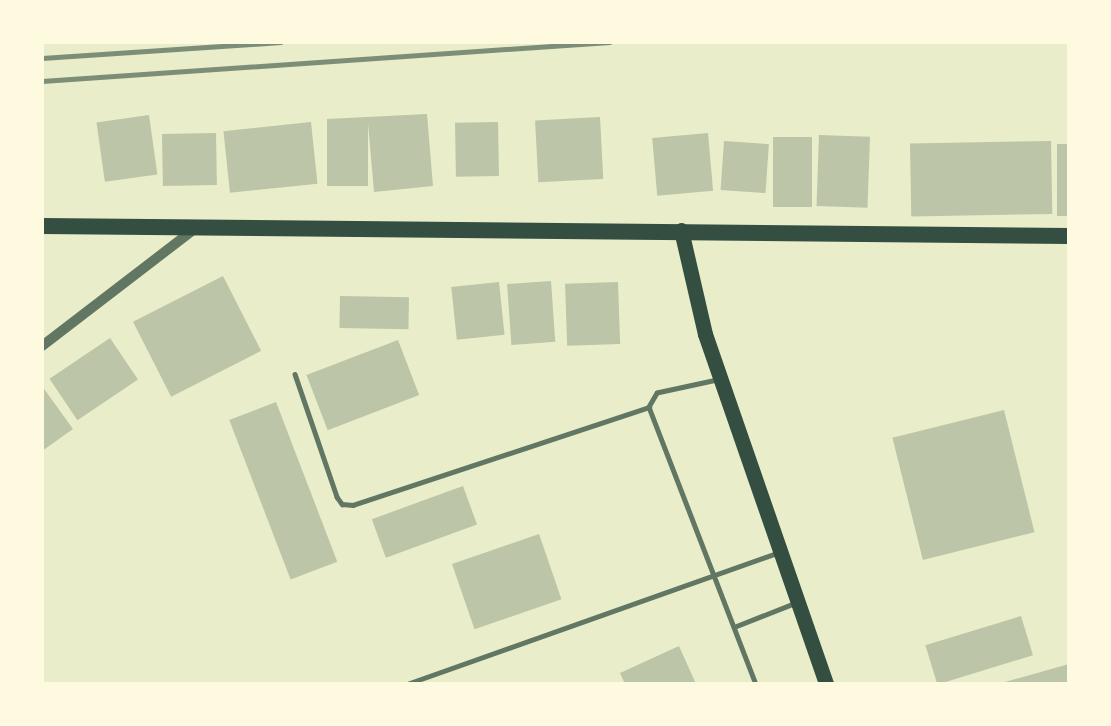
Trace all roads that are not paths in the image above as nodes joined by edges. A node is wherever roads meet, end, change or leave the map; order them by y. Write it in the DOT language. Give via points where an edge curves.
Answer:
graph roads {
  1 [pos="42,226"];
  2 [pos="198,227"];
  3 [pos="681,230"];
  4 [pos="1069,236"];
  5 [pos="42,346"];
  6 [pos="295,374"];
  7 [pos="720,379"];
  8 [pos="649,407"];
  9 [pos="780,552"];
  10 [pos="714,576"];
  11 [pos="797,602"];
  12 [pos="734,627"];
  13 [pos="407,684"];
  14 [pos="756,684"];
  15 [pos="826,684"];
  1 -- 2 [label="highway"];
  2 -- 3 [label="highway"];
  2 -- 5 [label="street"];
  3 -- 4 [label="highway"];
  3 -- 7 [label="main road" via="705,334"];
  6 -- 8 [label="lane" via="342,504 353,505"];
  7 -- 8 [label="lane" via="657,393"];
  7 -- 9 [label="main road"];
  8 -- 10 [label="lane"];
  9 -- 10 [label="lane"];
  9 -- 11 [label="main road"];
  10 -- 12 [label="lane"];
  10 -- 13 [label="lane"];
  11 -- 12 [label="lane"];
  11 -- 15 [label="main road"];
  12 -- 14 [label="lane"];
}
